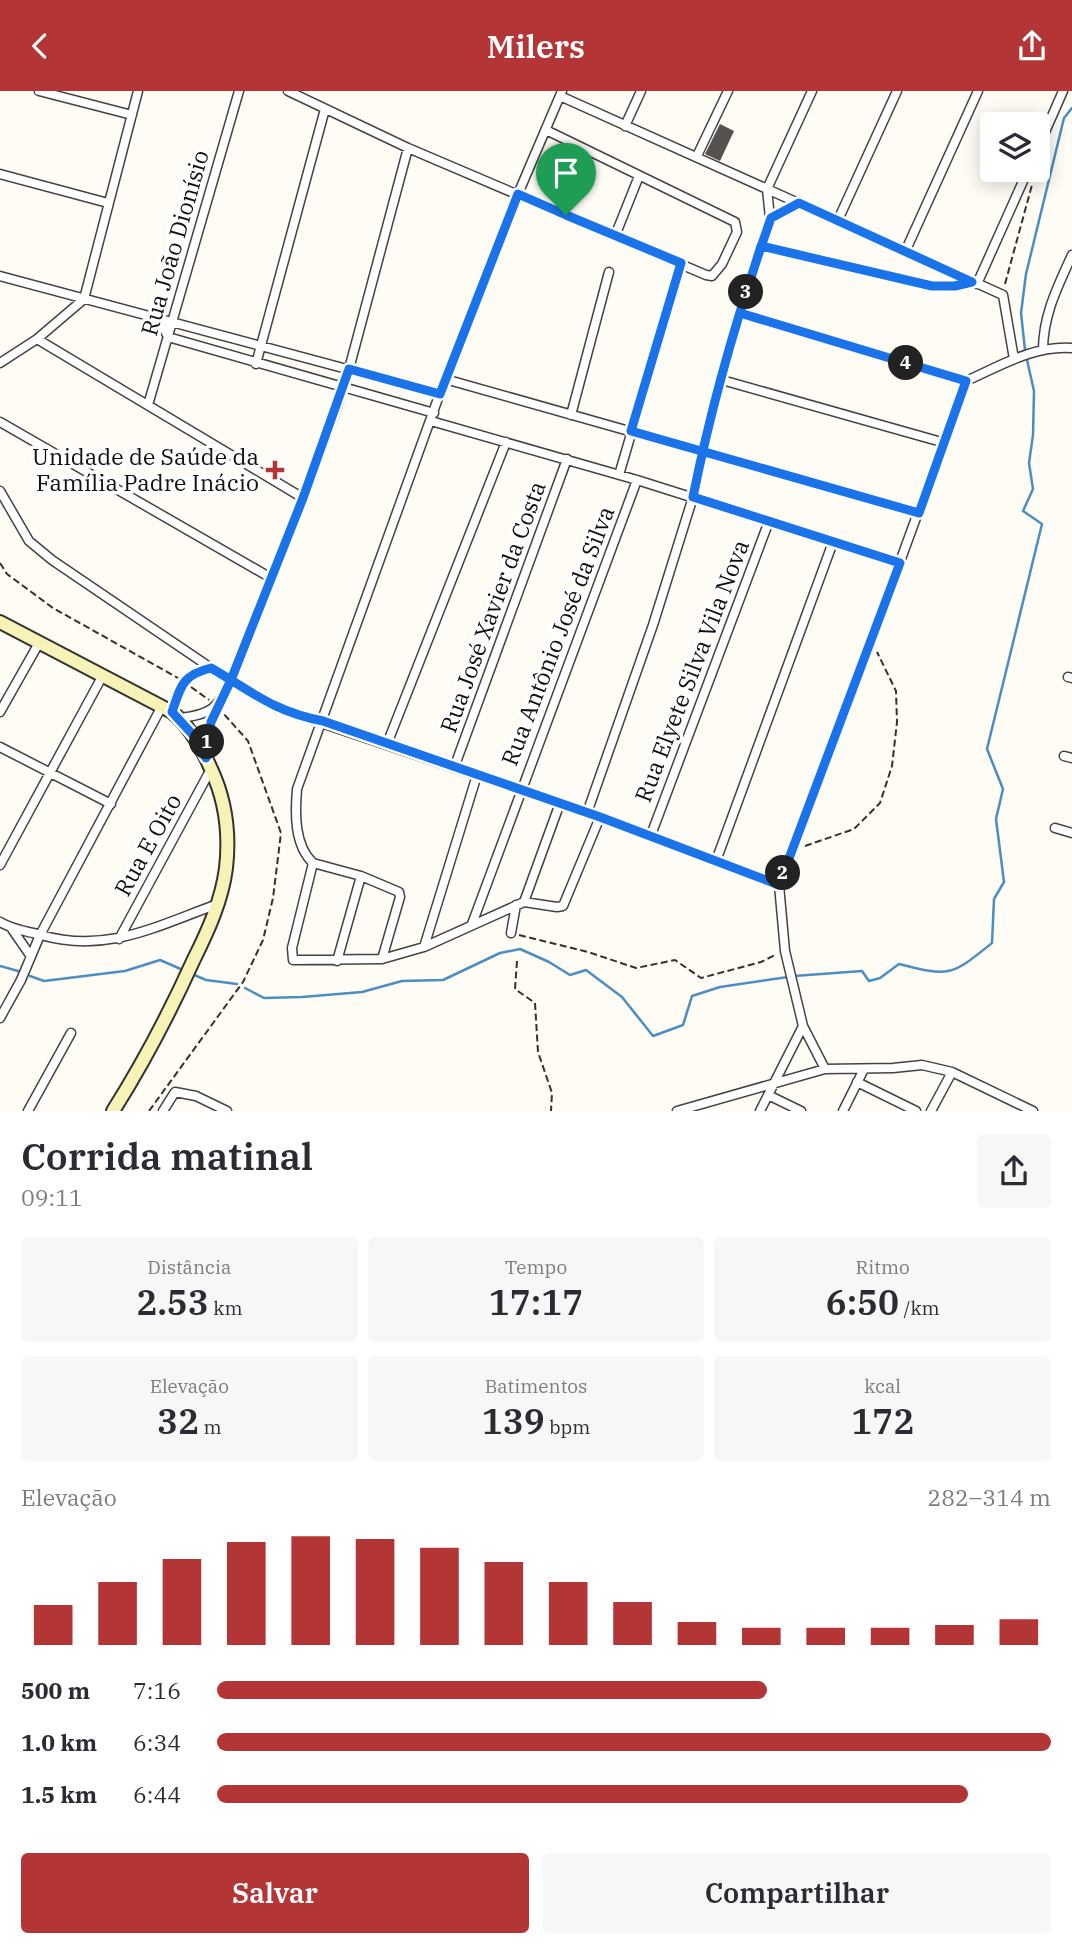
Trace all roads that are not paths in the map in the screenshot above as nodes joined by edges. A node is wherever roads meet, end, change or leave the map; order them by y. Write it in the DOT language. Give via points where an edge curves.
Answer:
graph roads {
  1 [pos="39,91"];
  2 [pos="138,91"];
  3 [pos="239,91"];
  4 [pos="288,91"];
  5 [pos="641,91"];
  6 [pos="728,91"];
  7 [pos="812,91"];
  8 [pos="897,91"];
  9 [pos="978,91"];
  10 [pos="1063,91"];
  11 [pos="561,94"];
  12 [pos="325,109"];
  13 [pos="132,114"];
  14 [pos="1050,121"];
  15 [pos="625,126"];
  16 [pos="546,130"];
  17 [pos="408,148"];
  18 [pos="697,156"];
  19 [pos="0,174"];
  20 [pos="639,176"];
  21 [pos="1022,182"];
  22 [pos="767,189"];
  23 [pos="518,194"];
  24 [pos="108,203"];
  25 [pos="799,203"];
  26 [pos="771,218"];
  27 [pos="838,220"];
  28 [pos="615,236"];
  29 [pos="761,246"];
  30 [pos="905,252"];
  31 [pos="1072,255"];
  32 [pos="681,263"];
  33 [pos="609,272"];
  34 [pos="0,277"];
  35 [pos="975,283"];
  36 [pos="84,299"];
  37 [pos="740,313"];
  38 [pos="160,321"];
  39 [pos="173,323"];
  40 [pos="168,337"];
  41 [pos="37,339"];
  42 [pos="261,347"];
  43 [pos="1072,348"];
  44 [pos="1043,350"];
  45 [pos="1014,359"];
  46 [pos="0,363"];
  47 [pos="256,364"];
  48 [pos="349,369"];
  49 [pos="445,379"];
  50 [pos="722,380"];
  51 [pos="966,381"];
  52 [pos="343,388"];
  53 [pos="440,394"];
  54 [pos="148,405"];
  55 [pos="571,415"];
  56 [pos="432,417"];
  57 [pos="0,422"];
  58 [pos="631,431"];
  59 [pos="506,442"];
  60 [pos="945,443"];
  61 [pos="702,451"];
  62 [pos="567,459"];
  63 [pos="619,475"];
  64 [pos="637,480"];
  65 [pos="0,491"];
  66 [pos="693,497"];
  67 [pos="303,498"];
  68 [pos="919,513"];
  69 [pos="769,521"];
  70 [pos="833,542"];
  71 [pos="900,563"];
  72 [pos="271,578"];
  73 [pos="0,622"];
  74 [pos="39,643"];
  75 [pos="211,668"];
  76 [pos="103,675"];
  77 [pos="231,680"];
  78 [pos="217,706"];
  79 [pos="0,712"];
  80 [pos="171,712"];
  81 [pos="323,721"];
  82 [pos="387,744"];
  83 [pos="0,747"];
  84 [pos="209,764"];
  85 [pos="454,768"];
  86 [pos="50,773"];
  87 [pos="477,775"];
  88 [pos="520,790"];
  89 [pos="560,803"];
  90 [pos="111,804"];
  91 [pos="587,813"];
  92 [pos="600,817"];
  93 [pos="1055,828"];
  94 [pos="1072,833"];
  95 [pos="651,835"];
  96 [pos="716,861"];
  97 [pos="313,863"];
  98 [pos="0,865"];
  99 [pos="361,876"];
  100 [pos="779,885"];
  101 [pos="520,903"];
  102 [pos="218,904"];
  103 [pos="0,922"];
  104 [pos="472,924"];
  105 [pos="12,929"];
  106 [pos="511,933"];
  107 [pos="40,935"];
  108 [pos="119,939"];
  109 [pos="424,947"];
  110 [pos="30,955"];
  111 [pos="382,960"];
  112 [pos="337,961"];
  113 [pos="0,1018"];
  114 [pos="803,1025"];
  115 [pos="71,1033"];
  116 [pos="825,1069"];
  117 [pos="864,1069"];
  118 [pos="951,1072"];
  119 [pos="858,1081"];
  120 [pos="774,1083"];
  121 [pos="768,1095"];
  122 [pos="1015,1107"];
  123 [pos="28,1111"];
  124 [pos="113,1111"];
  125 [pos="163,1111"];
  126 [pos="227,1111"];
  127 [pos="677,1111"];
  128 [pos="760,1111"];
  129 [pos="801,1111"];
  130 [pos="844,1111"];
  131 [pos="916,1111"];
  132 [pos="931,1111"];
  133 [pos="1033,1111"];
  1 -- 13 [label="street"];
  2 -- 13 [label="street"];
  3 -- 39 [label="street, Rua João Dionísio"];
  4 -- 12 [label="street"];
  5 -- 15 [label="street"];
  6 -- 18 [label="street"];
  7 -- 22 [label="street"];
  8 -- 27 [label="street"];
  9 -- 30 [label="street"];
  10 -- 14 [label="street"];
  11 -- 15 [label="street"];
  11 -- 16 [label="street"];
  12 -- 17 [label="street"];
  12 -- 42 [label="street"];
  13 -- 24 [label="street"];
  15 -- 18 [label="street"];
  16 -- 20 [label="street"];
  16 -- 23 [label="street"];
  17 -- 23 [label="street"];
  17 -- 48 [label="street, Rua E Oito"];
  18 -- 22 [label="street"];
  19 -- 24 [label="street"];
  20 -- 28 [label="street"];
  20 -- 32 [label="street" via="737,225 712,277"];
  21 -- 35 [label="street"];
  22 -- 25 [label="street"];
  22 -- 26 [label="street"];
  23 -- 28 [label="street"];
  23 -- 49 [label="street"];
  24 -- 36 [label="street"];
  25 -- 26 [label="street"];
  25 -- 27 [label="street"];
  26 -- 29 [label="street"];
  27 -- 30 [label="street"];
  28 -- 32 [label="street"];
  29 -- 35 [label="street" via="932,286"];
  29 -- 37 [label="street"];
  30 -- 35 [label="street"];
  31 -- 44 [label="street" via="1048,310"];
  32 -- 58 [label="street"];
  33 -- 55 [label="street"];
  34 -- 36 [label="street"];
  35 -- 45 [label="street" via="1003,295"];
  36 -- 38 [label="street"];
  36 -- 41 [label="street"];
  37 -- 50 [label="street"];
  37 -- 51 [label="street"];
  38 -- 39 [label="street"];
  38 -- 40 [label="street"];
  39 -- 40 [label="street, Rua João Dionísio"];
  39 -- 42 [label="street"];
  40 -- 47 [label="street"];
  40 -- 54 [label="street, Rua João Dionísio"];
  41 -- 46 [label="street"];
  41 -- 54 [label="street"];
  42 -- 47 [label="street"];
  42 -- 48 [label="street"];
  43 -- 44 [label="street"];
  44 -- 45 [label="street"];
  45 -- 51 [label="street"];
  47 -- 52 [label="street"];
  48 -- 52 [label="street, Rua E Oito"];
  48 -- 53 [label="street"];
  49 -- 53 [label="street"];
  49 -- 55 [label="street"];
  50 -- 60 [label="street"];
  50 -- 61 [label="street"];
  51 -- 60 [label="street"];
  52 -- 56 [label="street"];
  52 -- 67 [label="street, Rua E Oito"];
  53 -- 56 [label="street"];
  54 -- 67 [label="street"];
  55 -- 58 [label="street"];
  56 -- 59 [label="street"];
  56 -- 81 [label="street"];
  57 -- 72 [label="street"];
  58 -- 61 [label="street"];
  58 -- 63 [label="street"];
  59 -- 62 [label="street"];
  59 -- 82 [label="street"];
  60 -- 68 [label="street"];
  61 -- 66 [label="street"];
  61 -- 68 [label="street"];
  62 -- 63 [label="street"];
  62 -- 85 [label="street, Rua José Xavier da Costa"];
  63 -- 64 [label="street"];
  64 -- 66 [label="street"];
  64 -- 88 [label="street, Rua Antônio José da Silva"];
  65 -- 75 [label="street" via="29,541"];
  66 -- 69 [label="street"];
  66 -- 91 [label="street"];
  67 -- 72 [label="street, Rua E Oito"];
  68 -- 71 [label="street"];
  69 -- 70 [label="street"];
  69 -- 95 [label="street, Rua Elyete Silva Vila Nova"];
  70 -- 71 [label="street"];
  70 -- 96 [label="street"];
  71 -- 100 [label="street"];
  72 -- 77 [label="street, Rua E Oito"];
  73 -- 74 [label="street"];
  74 -- 76 [label="street"];
  74 -- 79 [label="street"];
  75 -- 77 [label="street"];
  75 -- 80 [label="street" via="194,672 184,682"];
  76 -- 80 [label="street"];
  76 -- 86 [label="street"];
  77 -- 78 [label="street, Rua E Oito"];
  77 -- 81 [label="street" via="277,708"];
  78 -- 80 [label="street" via="207,713"];
  78 -- 84 [label="street, Rua E Oito" via="208,736"];
  80 -- 84 [label="street"];
  80 -- 90 [label="street"];
  81 -- 82 [label="street"];
  81 -- 97 [label="street" via="297,789 295,808 302,846"];
  82 -- 85 [label="street"];
  83 -- 86 [label="street"];
  84 -- 102 [label="street" via="225,805 228,831"];
  84 -- 108 [label="street, Rua E Oito"];
  85 -- 87 [label="street"];
  86 -- 90 [label="street"];
  86 -- 98 [label="street"];
  87 -- 88 [label="street"];
  87 -- 109 [label="street"];
  88 -- 89 [label="street"];
  88 -- 104 [label="street, Rua Antônio José da Silva"];
  89 -- 91 [label="street"];
  89 -- 101 [label="street"];
  90 -- 107 [label="street"];
  91 -- 92 [label="street"];
  92 -- 95 [label="street"];
  92 -- 101 [label="street" via="566,903 556,907"];
  93 -- 94 [label="street"];
  95 -- 96 [label="street"];
  96 -- 100 [label="street"];
  97 -- 99 [label="street"];
  97 -- 112 [label="street" via="292,960"];
  99 -- 111 [label="street" via="400,894"];
  99 -- 112 [label="street"];
  100 -- 114 [label="street" via="785,950"];
  101 -- 104 [label="street"];
  101 -- 106 [label="street"];
  102 -- 108 [label="street"];
  102 -- 124 [label="street" via="176,998"];
  103 -- 105 [label="street"];
  104 -- 109 [label="street"];
  105 -- 107 [label="street"];
  105 -- 110 [label="street"];
  107 -- 108 [label="street" via="83,943"];
  107 -- 110 [label="street"];
  109 -- 111 [label="street"];
  110 -- 113 [label="street"];
  111 -- 112 [label="street"];
  114 -- 116 [label="street"];
  114 -- 120 [label="street"];
  115 -- 123 [label="street"];
  116 -- 117 [label="street"];
  116 -- 120 [label="street"];
  117 -- 118 [label="street" via="922,1065"];
  117 -- 119 [label="street"];
  118 -- 122 [label="street"];
  118 -- 132 [label="street"];
  119 -- 130 [label="street"];
  119 -- 131 [label="street"];
  120 -- 121 [label="street"];
  120 -- 127 [label="street"];
  121 -- 128 [label="street"];
  121 -- 129 [label="street"];
  122 -- 133 [label="street"];
  125 -- 126 [label="street" via="175,1092"];
}
